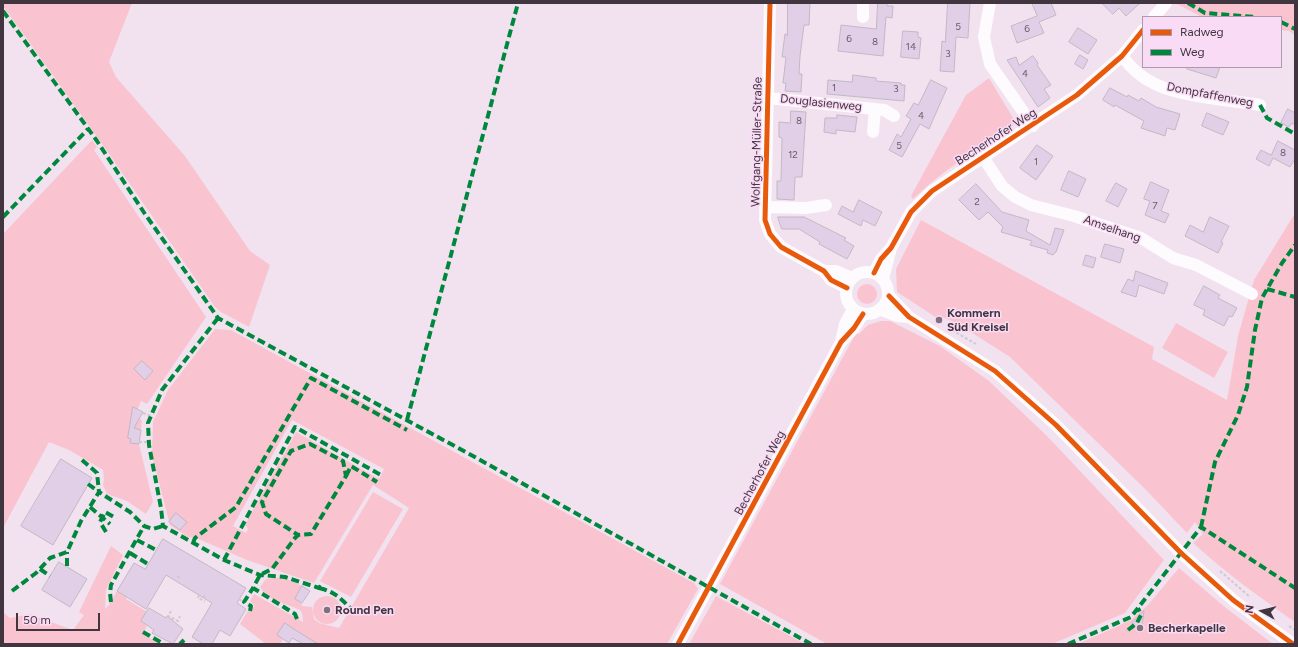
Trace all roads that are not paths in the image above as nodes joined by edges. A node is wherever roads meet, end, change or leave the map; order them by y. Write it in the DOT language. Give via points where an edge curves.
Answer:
graph roads {
  1 [pos="770,3"];
  2 [pos="863,3"];
  3 [pos="990,3"];
  4 [pos="1166,3"];
  5 [pos="1155,16"];
  6 [pos="863,17"];
  7 [pos="1142,31"];
  8 [pos="1122,56"];
  9 [pos="768,98"];
  10 [pos="1260,105"];
  11 [pos="875,109"];
  12 [pos="894,116"];
  13 [pos="1032,126"];
  14 [pos="873,132"];
  15 [pos="983,157"];
  16 [pos="826,205"];
  17 [pos="765,207"];
  18 [pos="879,276"];
  19 [pos="850,283"];
  20 [pos="1252,294"];
  21 [pos="888,296"];
  22 [pos="881,310"];
  23 [pos="858,312"];
  24 [pos="910,317"];
  25 [pos="678,644"];
  26 [pos="1293,644"];
  1 -- 9 [label="street, Wolfgang-Müller-Straße"];
  2 -- 6 [label="street"];
  3 -- 13 [label="street" via="984,37 990,64"];
  4 -- 5 [label="street"];
  7 -- 8 [label="street, Becherhofer Weg"];
  8 -- 10 [label="street, Dompfaffenweg" via="1130,66 1154,84 1179,91"];
  8 -- 13 [label="street, Becherhofer Weg" via="1077,95"];
  9 -- 11 [label="street, Douglasienweg"];
  9 -- 17 [label="street, Wolfgang-Müller-Straße"];
  11 -- 12 [label="street, Douglasienweg" via="884,110"];
  11 -- 14 [label="street, Douglasienweg"];
  13 -- 15 [label="street, Becherhofer Weg"];
  15 -- 18 [label="street, Becherhofer Weg" via="917,204 891,248"];
  15 -- 20 [label="street, Amselhang" via="1002,186 1015,197 1031,205 1141,238 1173,258 1196,265"];
  16 -- 17 [label="street, Wolfgang-Müller-Straße" via="806,208"];
  17 -- 19 [label="street, Wolfgang-Müller-Straße" via="765,220 770,234 781,248 824,271 836,271"];
  18 -- 19 [label="street" via="862,272"];
  18 -- 21 [label="street" via="887,284"];
  19 -- 23 [label="street" via="847,299"];
  21 -- 22 [label="street"];
  21 -- 24 [label="street"];
  22 -- 23 [label="street" via="869,315"];
  22 -- 24 [label="street" via="897,316"];
  23 -- 25 [label="street, Becherhofer Weg" via="845,324 841,342"];
  24 -- 26 [label="street" via="995,371 1056,425 1181,553 1233,600"];
}
